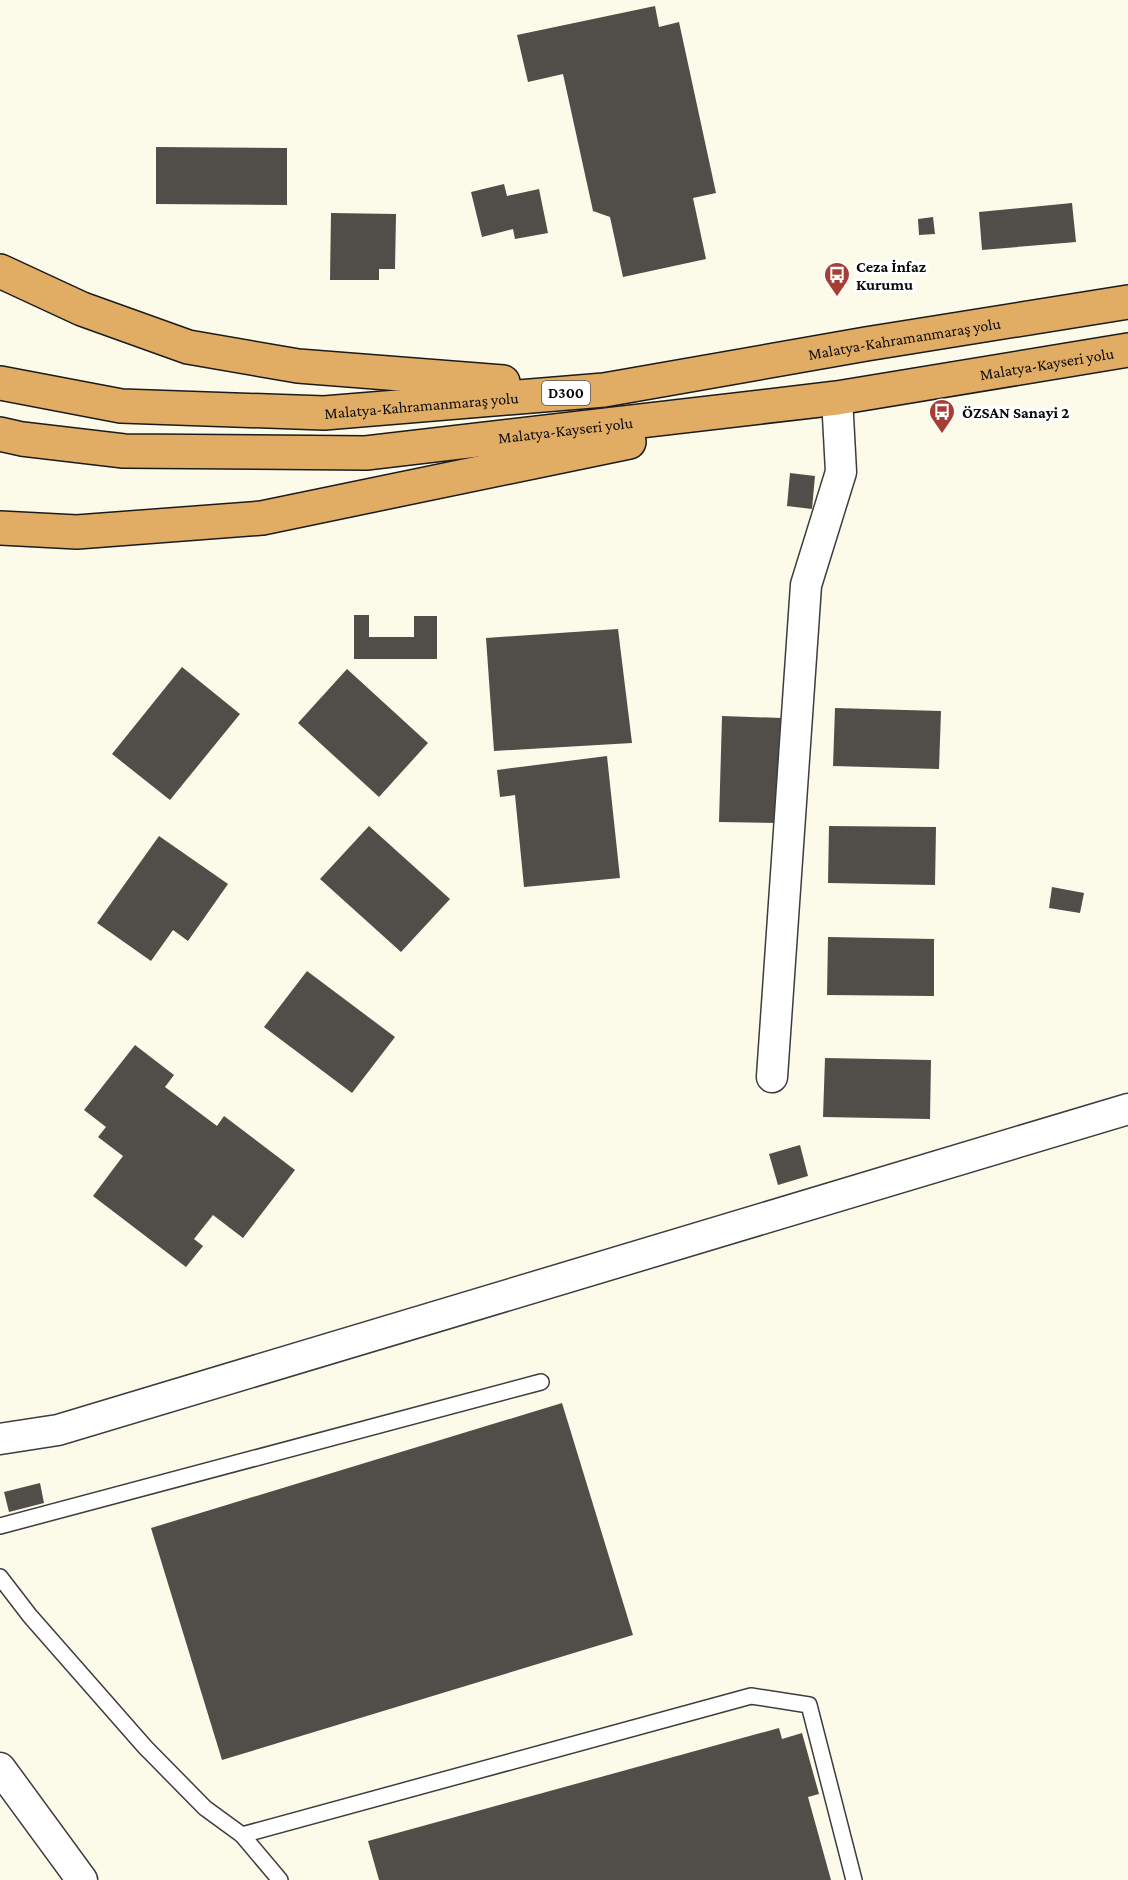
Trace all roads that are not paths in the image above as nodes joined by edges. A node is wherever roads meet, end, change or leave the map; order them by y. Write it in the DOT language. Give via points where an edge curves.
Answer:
graph roads {
  1 [pos="0,271"];
  2 [pos="1128,302"];
  3 [pos="1128,350"];
  4 [pos="0,383"];
  5 [pos="604,390"];
  6 [pos="837,398"];
  7 [pos="0,434"];
  8 [pos="0,528"];
  9 [pos="772,1077"];
  10 [pos="1128,1109"];
  11 [pos="541,1382"];
  12 [pos="0,1439"];
  13 [pos="0,1526"];
  14 [pos="0,1576"];
  15 [pos="0,1768"];
  16 [pos="242,1835"];
  17 [pos="82,1880"];
  18 [pos="280,1880"];
  19 [pos="854,1880"];
  1 -- 5 [label="highway" via="82,309 188,347 298,366"];
  2 -- 5 [label="highway, Malatya-Kahramanmaraş yolu / D300"];
  3 -- 6 [label="highway, Malatya-Kayseri yolu / D300"];
  4 -- 5 [label="highway, Malatya-Kahramanmaraş yolu / D300" via="121,406 324,413"];
  6 -- 7 [label="highway, Malatya-Kayseri yolu / D300" via="366,453 124,451"];
  6 -- 8 [label="highway" via="262,518 76,532"];
  6 -- 9 [label="street" via="841,472 806,585"];
  10 -- 12 [label="street" via="58,1430"];
  11 -- 13 [label="lane"];
  14 -- 16 [label="lane" via="145,1747 205,1809"];
  15 -- 17 [label="street"];
  16 -- 18 [label="lane"];
  16 -- 19 [label="lane" via="751,1696 809,1705"];
}
